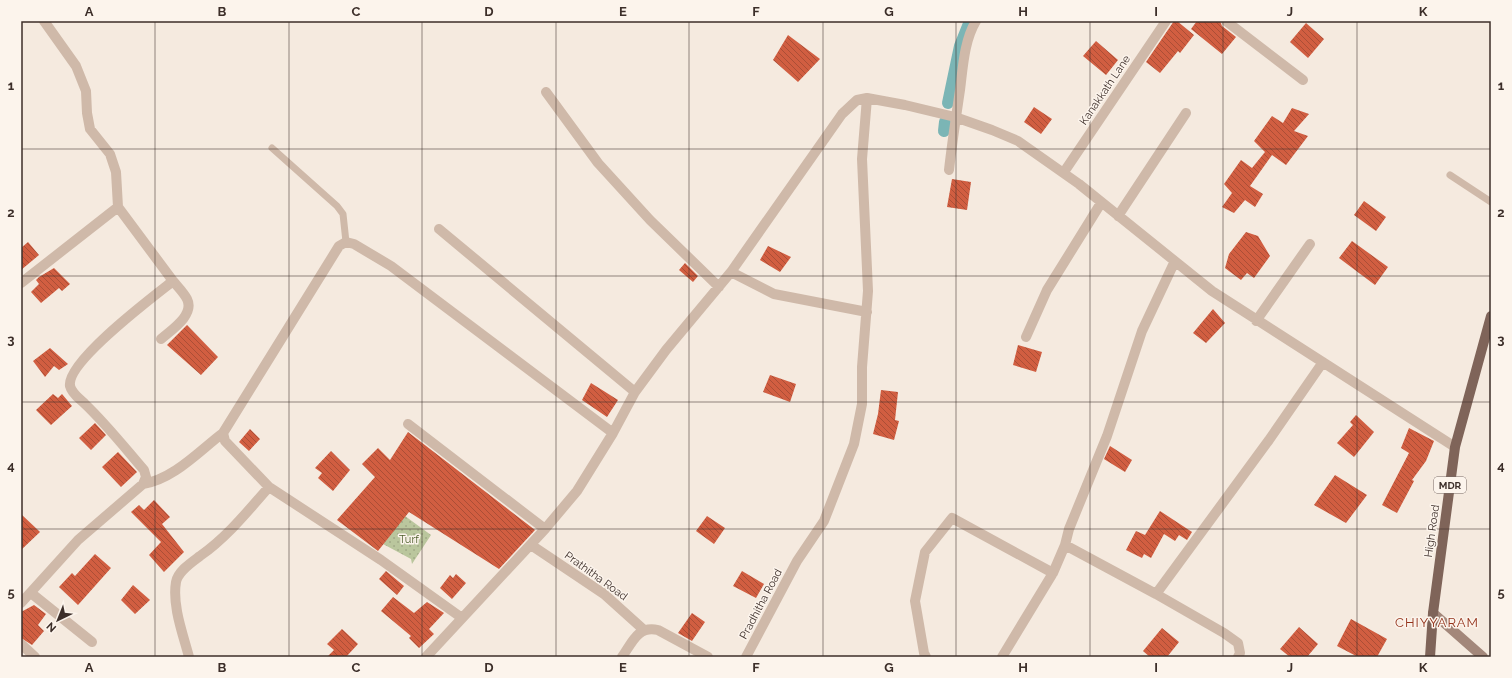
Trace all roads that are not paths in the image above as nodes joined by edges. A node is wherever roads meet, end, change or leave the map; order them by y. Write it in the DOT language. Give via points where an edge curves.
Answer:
graph roads {
  1 [pos="44,21"];
  2 [pos="976,21"];
  3 [pos="1166,21"];
  4 [pos="1226,21"];
  5 [pos="1303,80"];
  6 [pos="546,92"];
  7 [pos="867,98"];
  8 [pos="1186,113"];
  9 [pos="955,117"];
  10 [pos="272,148"];
  11 [pos="949,170"];
  12 [pos="1064,172"];
  13 [pos="1450,176"];
  14 [pos="1101,202"];
  15 [pos="1491,202"];
  16 [pos="118,207"];
  17 [pos="1118,216"];
  18 [pos="439,229"];
  19 [pos="346,242"];
  20 [pos="1310,244"];
  21 [pos="1174,263"];
  22 [pos="731,272"];
  23 [pos="173,281"];
  24 [pos="21,283"];
  25 [pos="719,287"];
  26 [pos="867,312"];
  27 [pos="1491,316"];
  28 [pos="1256,320"];
  29 [pos="1026,337"];
  30 [pos="161,339"];
  31 [pos="1323,362"];
  32 [pos="635,392"];
  33 [pos="408,424"];
  34 [pos="223,433"];
  35 [pos="613,433"];
  36 [pos="1455,446"];
  37 [pos="144,484"];
  38 [pos="269,487"];
  39 [pos="545,529"];
  40 [pos="531,545"];
  41 [pos="1066,545"];
  42 [pos="1053,573"];
  43 [pos="31,593"];
  44 [pos="1156,594"];
  45 [pos="21,603"];
  46 [pos="1433,613"];
  47 [pos="462,618"];
  48 [pos="644,630"];
  49 [pos="92,642"];
  50 [pos="21,644"];
  51 [pos="35,657"];
  52 [pos="189,657"];
  53 [pos="426,657"];
  54 [pos="623,657"];
  55 [pos="708,657"];
  56 [pos="746,657"];
  57 [pos="926,657"];
  58 [pos="1002,657"];
  59 [pos="1238,657"];
  60 [pos="1430,657"];
  61 [pos="1483,657"];
  1 -- 16 [label="street" via="76,66 86,91 86,113 90,129 110,154 116,172"];
  2 -- 9 [label="street" via="968,43"];
  3 -- 12 [label="street, Kanakkath Lane"];
  4 -- 5 [label="street"];
  6 -- 25 [label="street" via="598,163 650,220"];
  7 -- 9 [label="street"];
  7 -- 22 [label="street" via="856,100 836,122"];
  7 -- 26 [label="street, Pradhitha Road" via="862,158"];
  8 -- 17 [label="street"];
  9 -- 11 [label="street"];
  9 -- 12 [label="street" via="1018,142"];
  10 -- 19 [label="lane" via="337,206 342,214"];
  12 -- 14 [label="street"];
  13 -- 15 [label="lane"];
  14 -- 17 [label="street"];
  14 -- 29 [label="street" via="1047,290"];
  16 -- 23 [label="street"];
  16 -- 24 [label="street"];
  17 -- 21 [label="street"];
  18 -- 32 [label="street"];
  19 -- 34 [label="street" via="339,246"];
  19 -- 35 [label="street" via="391,266"];
  20 -- 28 [label="street"];
  21 -- 28 [label="street"];
  21 -- 41 [label="street" via="1142,331 1108,436 1069,529"];
  22 -- 25 [label="street"];
  22 -- 26 [label="street" via="774,294"];
  23 -- 30 [label="street" via="188,300 190,308 186,316"];
  23 -- 37 [label="street" via="109,332 88,355 72,377 70,385 73,393 103,422 144,470"];
  25 -- 32 [label="street" via="666,350"];
  26 -- 56 [label="street, Pradhitha Road" via="862,367 862,404 854,444 824,521 797,562"];
  27 -- 36 [label="main road, High Road / MDR"];
  28 -- 31 [label="street"];
  31 -- 36 [label="street"];
  31 -- 44 [label="street"];
  32 -- 35 [label="street"];
  33 -- 39 [label="street"];
  34 -- 37 [label="street" via="169,475 157,482"];
  34 -- 38 [label="street" via="225,441"];
  35 -- 39 [label="street" via="576,491"];
  36 -- 46 [label="main road, High Road / MDR"];
  37 -- 43 [label="street" via="78,540"];
  38 -- 47 [label="street"];
  38 -- 52 [label="street" via="234,528 188,565 176,581 178,616"];
  39 -- 40 [label="street"];
  40 -- 47 [label="street"];
  40 -- 48 [label="street, Prathitha Road" via="604,594"];
  41 -- 42 [label="street"];
  41 -- 44 [label="street"];
  42 -- 57 [label="street" via="952,518 925,552 915,601"];
  42 -- 58 [label="street"];
  43 -- 45 [label="street"];
  43 -- 49 [label="street"];
  44 -- 59 [label="street" via="1238,643"];
  46 -- 60 [label="main road, High Road / MDR"];
  46 -- 61 [label="main road"];
  47 -- 53 [label="street"];
  48 -- 54 [label="street" via="636,635"];
  48 -- 55 [label="street" via="658,630"];
  50 -- 51 [label="street"];
}
